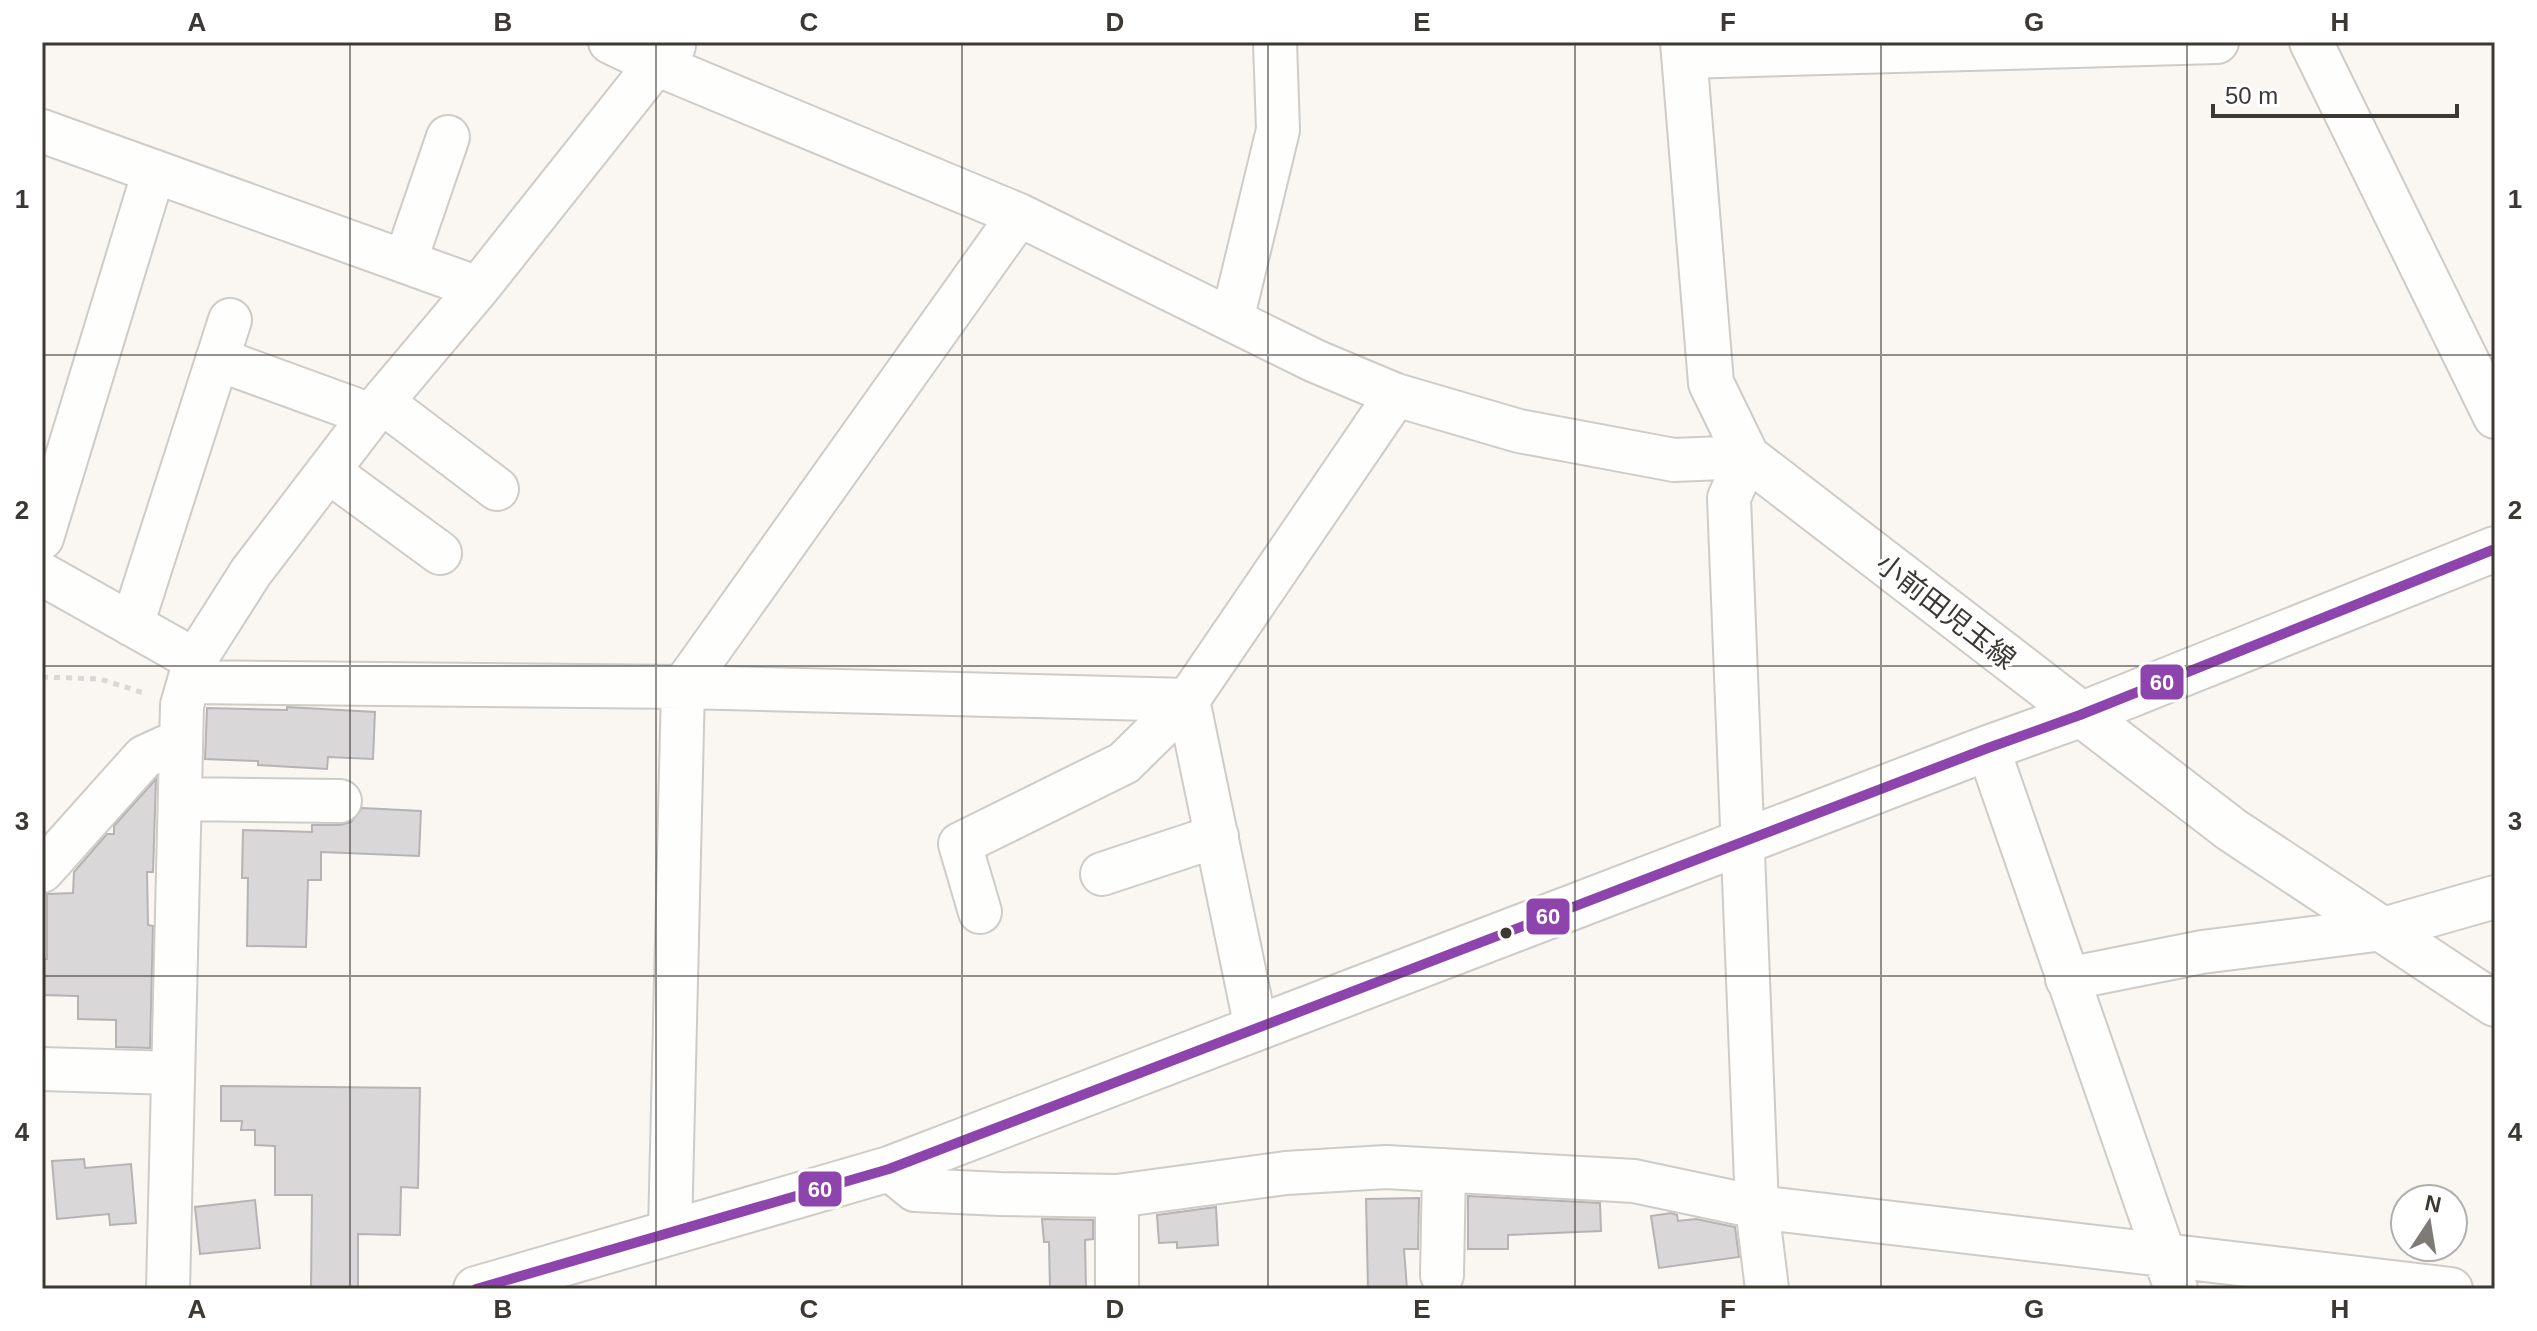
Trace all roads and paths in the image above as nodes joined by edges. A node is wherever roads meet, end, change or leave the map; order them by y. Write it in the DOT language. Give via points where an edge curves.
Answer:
graph roads {
  1 [pos="610,42"];
  2 [pos="1275,42"];
  3 [pos="2217,42"];
  4 [pos="2311,42"];
  5 [pos="1683,49"];
  6 [pos="667,53"];
  7 [pos="43,133"];
  8 [pos="448,137"];
  9 [pos="154,171"];
  10 [pos="1019,215"];
  11 [pos="405,262"];
  12 [pos="478,288"];
  13 [pos="230,320"];
  14 [pos="1232,320"];
  15 [pos="217,359"];
  16 [pos="1396,395"];
  17 [pos="377,408"];
  18 [pos="2495,417"];
  19 [pos="1747,457"];
  20 [pos="328,471"];
  21 [pos="497,489"];
  22 [pos="42,538"];
  23 [pos="2495,549"];
  24 [pos="440,553"];
  25 [pos="42,574"];
  26 [pos="132,625"];
  27 [pos="42,677"];
  28 [pos="683,687"];
  29 [pos="187,697"];
  30 [pos="1188,700"];
  31 [pos="2080,715"];
  32 [pos="1988,748"];
  33 [pos="180,799"];
  34 [pos="340,801"];
  35 [pos="1217,836"];
  36 [pos="1744,841"];
  37 [pos="42,871"];
  38 [pos="1102,874"];
  39 [pos="2495,897"];
  40 [pos="980,912"];
  41 [pos="2383,929"];
  42 [pos="2067,979"];
  43 [pos="2495,1004"];
  44 [pos="1256,1028"];
  45 [pos="42,1069"];
  46 [pos="173,1073"];
  47 [pos="889,1169"];
  48 [pos="1444,1170"];
  49 [pos="1117,1196"];
  50 [pos="1757,1207"];
  51 [pos="670,1232"];
  52 [pos="2169,1272"];
  53 [pos="1442,1275"];
  54 [pos="168,1289"];
  55 [pos="476,1289"];
  56 [pos="1117,1289"];
  57 [pos="1767,1289"];
  58 [pos="2451,1289"];
  1 -- 6 [label="street"];
  2 -- 14 [label="street" via="1278,130"];
  3 -- 5 [label="street"];
  4 -- 18 [label="street"];
  5 -- 19 [label="main road, 小前田児玉線" via="1711,383"];
  6 -- 10 [label="street"];
  6 -- 12 [label="street"];
  7 -- 9 [label="street"];
  8 -- 11 [label="street"];
  9 -- 11 [label="street"];
  9 -- 22 [label="street"];
  10 -- 14 [label="street"];
  10 -- 28 [label="street"];
  11 -- 12 [label="street"];
  12 -- 17 [label="street"];
  13 -- 15 [label="street"];
  14 -- 16 [label="street"];
  15 -- 17 [label="street"];
  15 -- 26 [label="street"];
  16 -- 19 [label="street" via="1519,431 1674,460"];
  16 -- 30 [label="street"];
  17 -- 20 [label="street"];
  17 -- 21 [label="street"];
  19 -- 31 [label="main road, 小前田児玉線"];
  19 -- 36 [label="street" via="1729,498"];
  20 -- 24 [label="street"];
  20 -- 29 [label="street" via="251,572"];
  23 -- 31 [label="main road"];
  25 -- 26 [label="street"];
  26 -- 29 [label="street"];
  27 -- 29 [label="path" via="100,679"];
  28 -- 29 [label="street"];
  28 -- 30 [label="street"];
  28 -- 51 [label="street"];
  29 -- 33 [label="street"];
  29 -- 37 [label="street" via="144,757"];
  30 -- 35 [label="street"];
  30 -- 40 [label="street" via="1124,763 960,844"];
  31 -- 32 [label="main road"];
  31 -- 41 [label="main road, 小前田児玉線" via="2232,830"];
  32 -- 36 [label="main road"];
  32 -- 42 [label="street"];
  33 -- 34 [label="street"];
  33 -- 46 [label="street"];
  35 -- 38 [label="street"];
  35 -- 44 [label="street"];
  36 -- 44 [label="main road"];
  36 -- 50 [label="street"];
  39 -- 41 [label="street"];
  41 -- 42 [label="street" via="2202,952"];
  41 -- 43 [label="main road, 小前田児玉線"];
  42 -- 52 [label="street"];
  44 -- 47 [label="main road"];
  45 -- 46 [label="street"];
  46 -- 54 [label="street"];
  47 -- 49 [label="street" via="915,1190"];
  47 -- 51 [label="main road"];
  48 -- 49 [label="street" via="1386,1167 1286,1173"];
  48 -- 50 [label="street" via="1634,1181"];
  48 -- 53 [label="street"];
  49 -- 56 [label="street"];
  50 -- 52 [label="street"];
  50 -- 57 [label="street"];
  51 -- 55 [label="main road"];
  52 -- 58 [label="street"];
}
